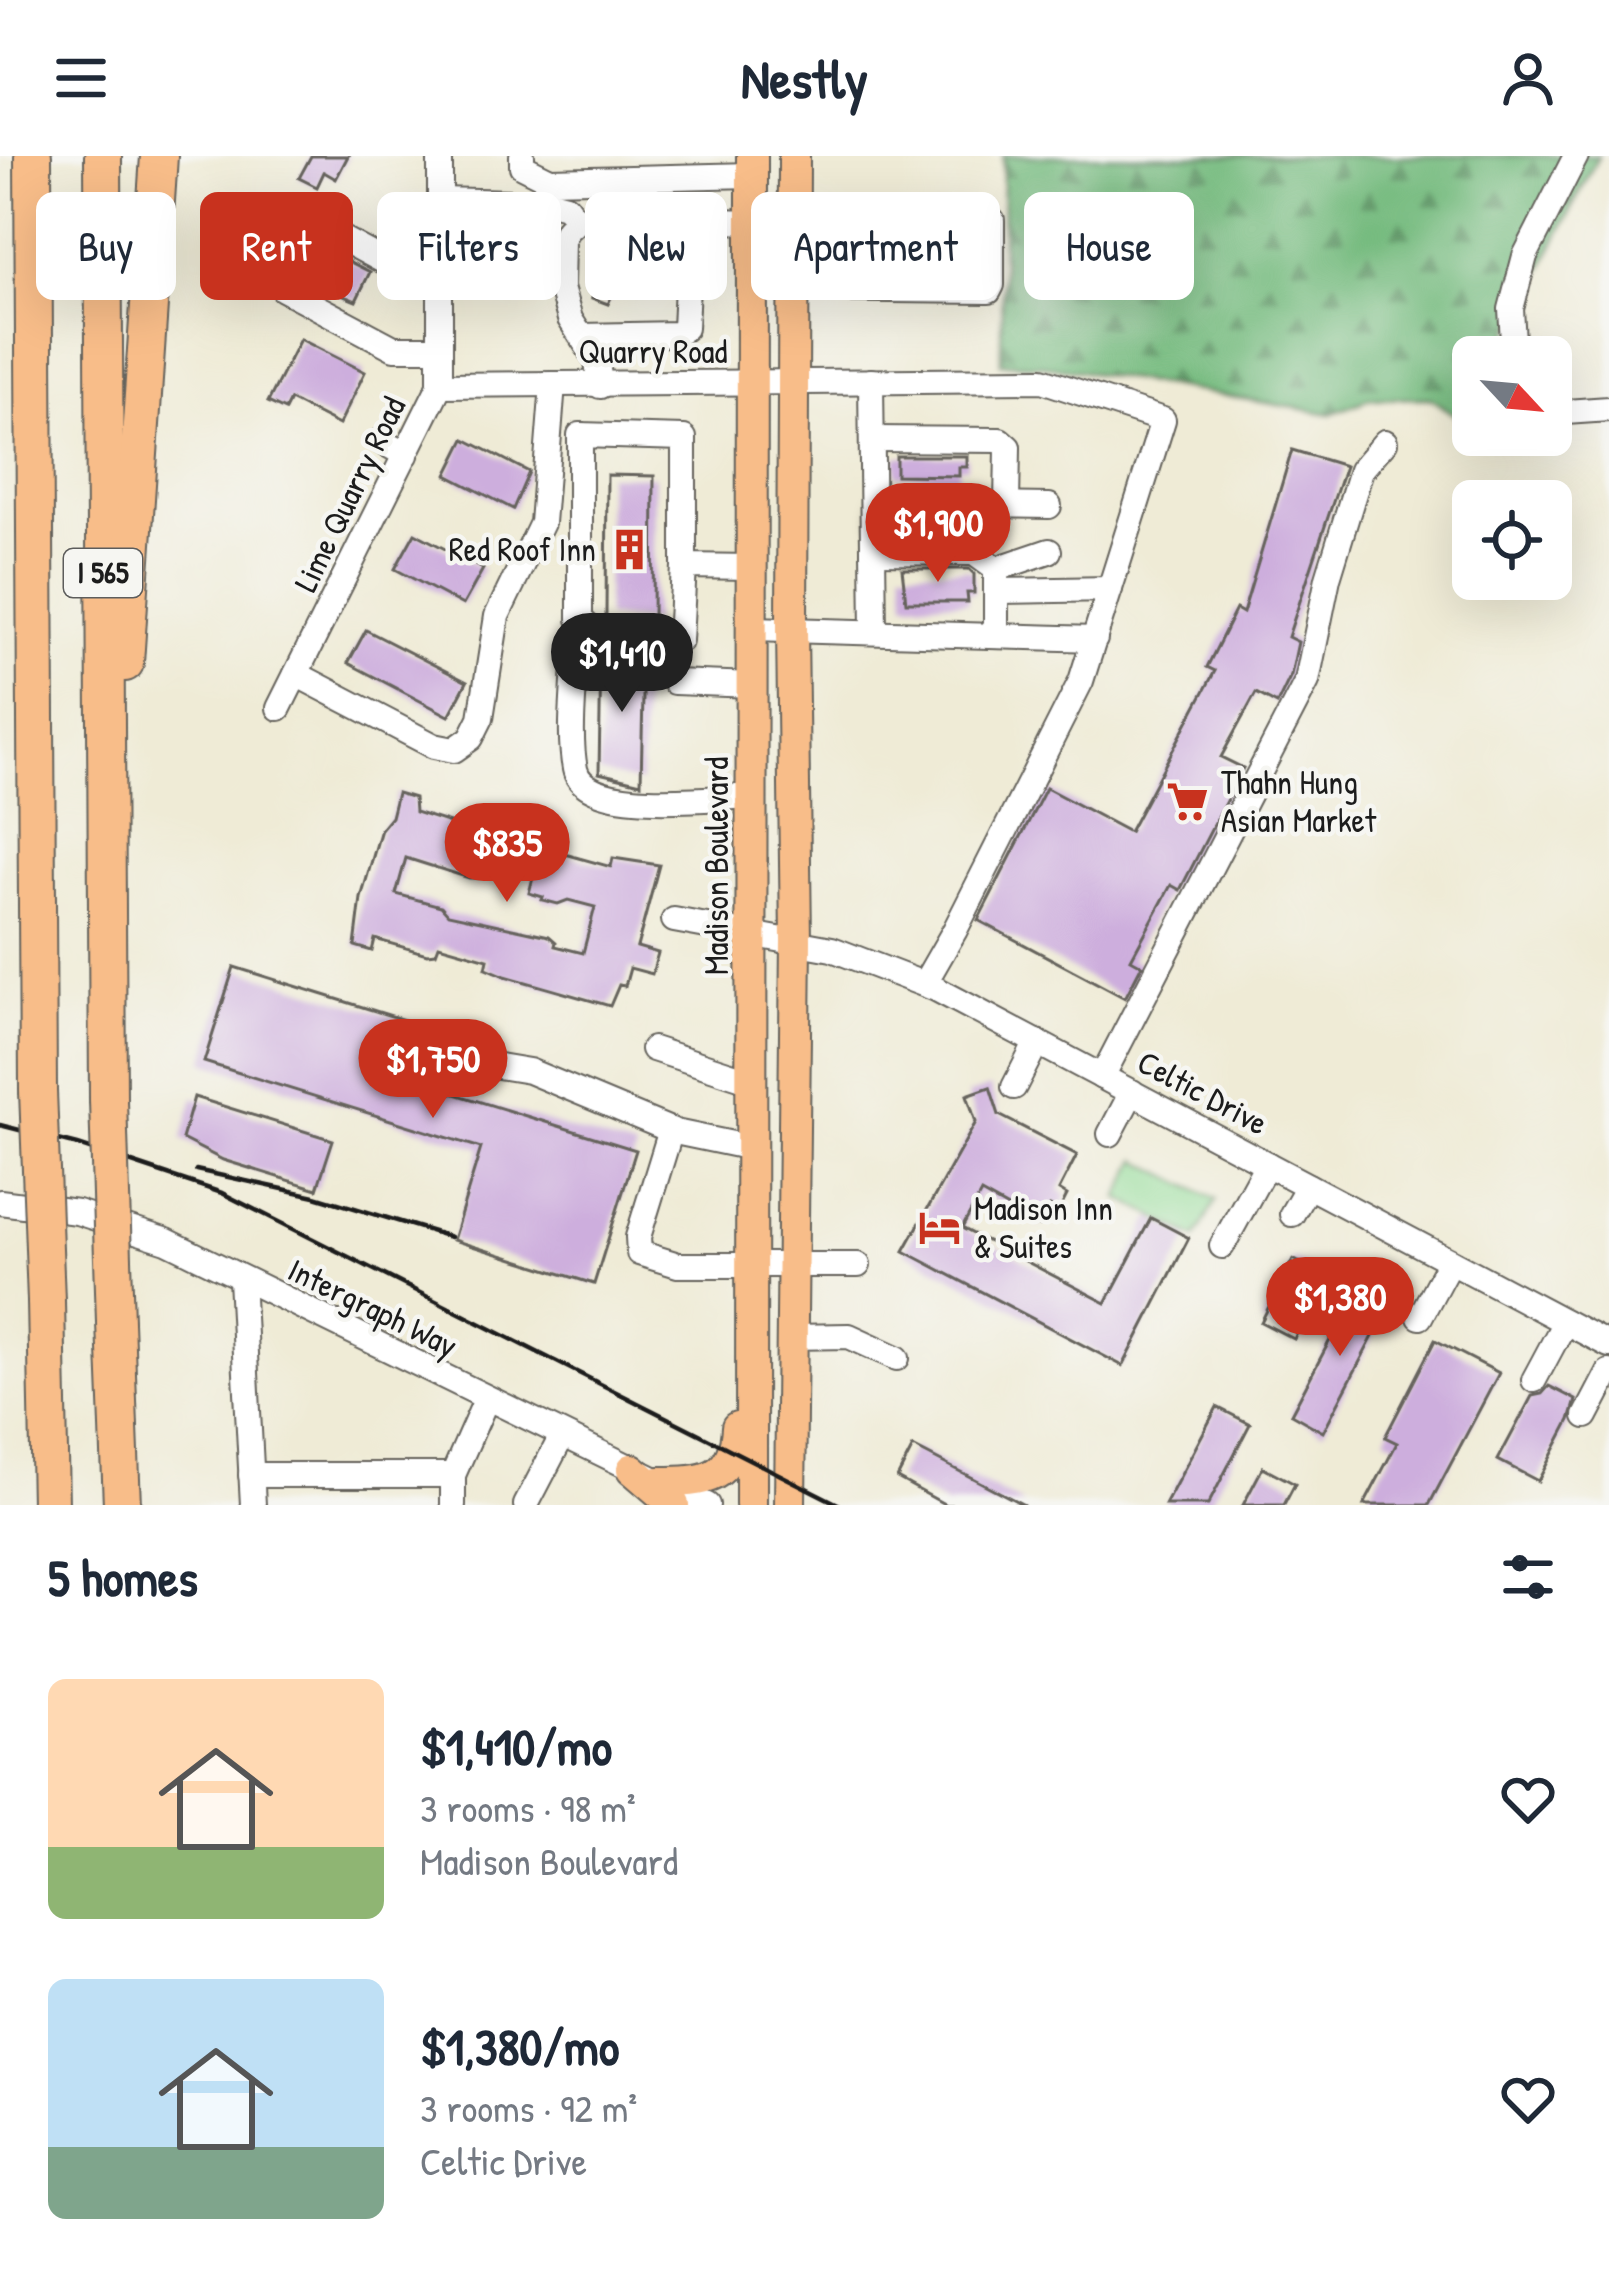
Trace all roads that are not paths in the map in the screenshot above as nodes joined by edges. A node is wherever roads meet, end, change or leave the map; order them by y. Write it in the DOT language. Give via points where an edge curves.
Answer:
graph roads {
  1 [pos="33,156"];
  2 [pos="103,156"];
  3 [pos="158,156"];
  4 [pos="522,156"];
  5 [pos="794,156"];
  6 [pos="1576,156"];
  7 [pos="752,165"];
  8 [pos="435,176"];
  9 [pos="793,192"];
  10 [pos="585,220"];
  11 [pos="577,221"];
  12 [pos="377,258"];
  13 [pos="440,300"];
  14 [pos="686,300"];
  15 [pos="753,300"];
  16 [pos="792,300"];
  17 [pos="582,336"];
  18 [pos="1513,336"];
  19 [pos="440,348"];
  20 [pos="871,381"];
  21 [pos="792,382"];
  22 [pos="754,383"];
  23 [pos="440,385"];
  24 [pos="553,385"];
  25 [pos="600,386"];
  26 [pos="1609,409"];
  27 [pos="1572,412"];
  28 [pos="541,433"];
  29 [pos="580,435"];
  30 [pos="872,439"];
  31 [pos="381,441"];
  32 [pos="1385,442"];
  33 [pos="406,454"];
  34 [pos="873,503"];
  35 [pos="1007,505"];
  36 [pos="1049,506"];
  37 [pos="1048,550"];
  38 [pos="873,553"];
  39 [pos="684,566"];
  40 [pos="752,567"];
  41 [pos="997,580"];
  42 [pos="1110,589"];
  43 [pos="753,629"];
  44 [pos="792,629"];
  45 [pos="874,632"];
  46 [pos="996,636"];
  47 [pos="1094,639"];
  48 [pos="574,654"];
  49 [pos="296,674"];
  50 [pos="674,682"];
  51 [pos="753,685"];
  52 [pos="279,708"];
  53 [pos="753,796"];
  54 [pos="674,920"];
  55 [pos="752,933"];
  56 [pos="796,940"];
  57 [pos="924,984"];
  58 [pos="107,990"];
  59 [pos="1037,1042"];
  60 [pos="653,1049"];
  61 [pos="419,1053"];
  62 [pos="1102,1077"];
  63 [pos="752,1081"];
  64 [pos="1014,1087"];
  65 [pos="1132,1092"];
  66 [pos="671,1130"];
  67 [pos="1110,1134"];
  68 [pos="752,1148"];
  69 [pos="1267,1164"];
  70 [pos="1308,1186"];
  71 [pos="0,1202"];
  72 [pos="1292,1214"];
  73 [pos="1222,1246"];
  74 [pos="1450,1261"];
  75 [pos="750,1264"];
  76 [pos="791,1264"];
  77 [pos="859,1265"];
  78 [pos="242,1279"];
  79 [pos="752,1315"];
  80 [pos="1420,1317"];
  81 [pos="1564,1322"];
  82 [pos="790,1337"];
  83 [pos="1609,1345"];
  84 [pos="897,1358"];
  85 [pos="1609,1372"];
  86 [pos="1534,1380"];
  87 [pos="486,1400"];
  88 [pos="1586,1416"];
  89 [pos="562,1436"];
  90 [pos="251,1475"];
  91 [pos="453,1475"];
  92 [pos="655,1485"];
  93 [pos="50,1505"];
  94 [pos="122,1505"];
  95 [pos="253,1505"];
  96 [pos="453,1505"];
  97 [pos="526,1505"];
  98 [pos="707,1505"];
  99 [pos="751,1505"];
  100 [pos="790,1505"];
  1 -- 93 [label="highway, I 565, bridge" via="38,1091"];
  2 -- 58 [label="highway, I 565"];
  3 -- 58 [label="highway"];
  4 -- 7 [label="street" via="522,166 550,180"];
  5 -- 9 [label="main road"];
  6 -- 18 [label="street" via="1526,256 1511,309"];
  8 -- 11 [label="street" via="554,202"];
  10 -- 11 [label="street"];
  11 -- 17 [label="street" via="562,240 561,288"];
  12 -- 19 [label="street" via="315,224 304,227 277,280 394,348"];
  13 -- 19 [label="street, Lime Quarry Road"];
  14 -- 17 [label="street" via="685,328 676,334"];
  15 -- 22 [label="main road, Madison Boulevard"];
  16 -- 21 [label="main road"];
  17 -- 25 [label="street"];
  19 -- 23 [label="street, Lime Quarry Road"];
  20 -- 21 [label="street, Quarry Road"];
  20 -- 30 [label="street"];
  20 -- 42 [label="street, Quarry Road" via="1042,380 1163,420"];
  21 -- 22 [label="street, Quarry Road"];
  21 -- 44 [label="main road"];
  22 -- 25 [label="street, Quarry Road"];
  22 -- 40 [label="main road, Madison Boulevard"];
  23 -- 24 [label="street, Quarry Road"];
  23 -- 33 [label="street, Lime Quarry Road"];
  24 -- 25 [label="street, Quarry Road"];
  24 -- 28 [label="street, Quarry Road"];
  26 -- 27 [label="street"];
  28 -- 29 [label="street"];
  28 -- 49 [label="street, Quarry Road" via="542,523 520,551 482,646 481,718 471,738 454,750 434,746"];
  29 -- 39 [label="street" via="684,438"];
  29 -- 39 [label="street" via="580,619 593,632 680,640"];
  30 -- 34 [label="street"];
  30 -- 35 [label="street" via="1000,440 1008,447"];
  31 -- 33 [label="street"];
  32 -- 62 [label="street" via="1360,470 1307,681"];
  33 -- 49 [label="street, Lime Quarry Road"];
  34 -- 35 [label="street"];
  34 -- 38 [label="street"];
  35 -- 36 [label="street"];
  37 -- 41 [label="street"];
  38 -- 41 [label="street" via="974,553"];
  38 -- 45 [label="street"];
  39 -- 40 [label="street"];
  40 -- 43 [label="main road, Madison Boulevard"];
  41 -- 42 [label="street"];
  41 -- 46 [label="street"];
  42 -- 47 [label="street"];
  43 -- 44 [label="street"];
  43 -- 51 [label="main road, Madison Boulevard"];
  44 -- 45 [label="street"];
  44 -- 56 [label="main road"];
  45 -- 46 [label="street"];
  46 -- 47 [label="street"];
  47 -- 57 [label="street" via="1081,681"];
  48 -- 53 [label="street" via="575,773 590,790 614,799"];
  49 -- 52 [label="street, Lime Quarry Road"];
  50 -- 51 [label="street"];
  51 -- 53 [label="main road, Madison Boulevard"];
  53 -- 55 [label="main road, Madison Boulevard"];
  54 -- 55 [label="street, Celtic Drive"];
  55 -- 56 [label="street, Celtic Drive"];
  55 -- 63 [label="main road, Madison Boulevard"];
  56 -- 57 [label="street, Celtic Drive"];
  56 -- 76 [label="main road"];
  57 -- 59 [label="street, Celtic Drive"];
  58 -- 94 [label="highway, I 565, bridge"];
  59 -- 62 [label="street, Celtic Drive"];
  59 -- 64 [label="street"];
  60 -- 63 [label="street"];
  61 -- 66 [label="street" via="530,1071"];
  62 -- 65 [label="street, Celtic Drive"];
  63 -- 68 [label="main road, Madison Boulevard"];
  65 -- 67 [label="street"];
  65 -- 69 [label="street, Celtic Drive"];
  66 -- 68 [label="street"];
  66 -- 75 [label="street" via="639,1253 678,1265"];
  68 -- 75 [label="main road, Madison Boulevard"];
  69 -- 70 [label="street, Celtic Drive"];
  69 -- 73 [label="street"];
  70 -- 72 [label="street"];
  70 -- 74 [label="street, Celtic Drive"];
  71 -- 78 [label="street, Intergraph Way" via="77,1212 167,1241"];
  74 -- 80 [label="street"];
  74 -- 81 [label="street, Celtic Drive"];
  75 -- 76 [label="street"];
  75 -- 79 [label="main road, Madison Boulevard"];
  76 -- 77 [label="street"];
  76 -- 82 [label="main road"];
  78 -- 87 [label="street, Intergraph Way"];
  78 -- 90 [label="street"];
  79 -- 92 [label="main road" via="735,1452 727,1466 695,1482"];
  79 -- 99 [label="main road, Madison Boulevard"];
  81 -- 83 [label="street, Celtic Drive"];
  81 -- 86 [label="street"];
  82 -- 84 [label="street" via="849,1336"];
  82 -- 100 [label="main road"];
  85 -- 88 [label="street"];
  87 -- 89 [label="street, Intergraph Way"];
  87 -- 91 [label="street"];
  89 -- 92 [label="street, Intergraph Way"];
  89 -- 97 [label="street"];
  90 -- 91 [label="street"];
  90 -- 95 [label="street"];
  91 -- 96 [label="street"];
  92 -- 98 [label="street, Intergraph Way"];
}
